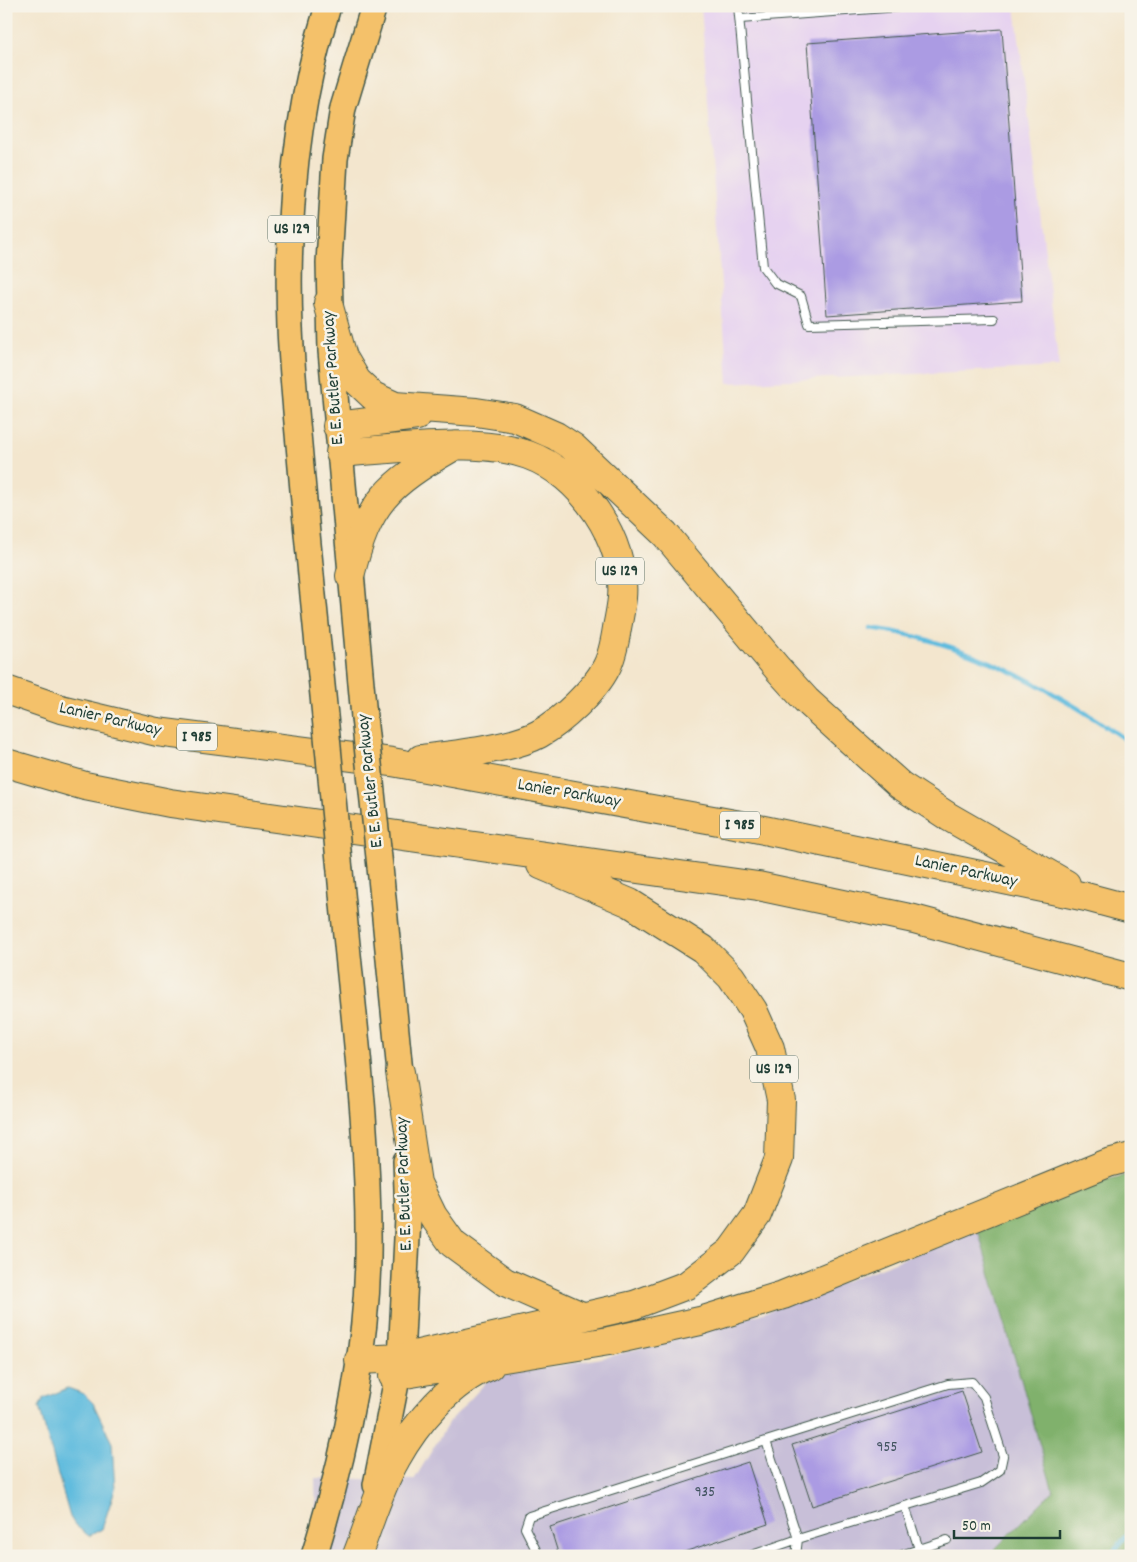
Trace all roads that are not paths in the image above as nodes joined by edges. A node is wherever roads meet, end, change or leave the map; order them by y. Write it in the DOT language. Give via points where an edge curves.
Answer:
graph roads {
  1 [pos="328,6"];
  2 [pos="374,6"];
  3 [pos="738,6"];
  4 [pos="913,6"];
  5 [pos="740,19"];
  6 [pos="328,303"];
  7 [pos="994,319"];
  8 [pos="454,410"];
  9 [pos="338,426"];
  10 [pos="298,429"];
  11 [pos="453,447"];
  12 [pos="340,453"];
  13 [pos="300,456"];
  14 [pos="350,576"];
  15 [pos="6,690"];
  16 [pos="392,762"];
  17 [pos="6,763"];
  18 [pos="508,851"];
  19 [pos="1086,897"];
  20 [pos="1131,908"];
  21 [pos="1131,977"];
  22 [pos="400,1072"];
  23 [pos="1131,1157"];
  24 [pos="582,1316"];
  25 [pos="513,1357"];
  26 [pos="358,1365"];
  27 [pos="400,1367"];
  28 [pos="766,1441"];
  29 [pos="905,1506"];
  30 [pos="798,1539"];
  31 [pos="947,1540"];
  32 [pos="919,1549"];
  33 [pos="314,1556"];
  34 [pos="357,1556"];
  35 [pos="538,1556"];
  36 [pos="749,1556"];
  37 [pos="796,1556"];
  38 [pos="898,1556"];
  1 -- 10 [label="highway, US 129" via="311,68 299,134 293,206 290,328"];
  2 -- 6 [label="highway, E. E. Butler Parkway / US 129" via="348,87 335,159 330,209"];
  3 -- 5 [label="lane"];
  4 -- 5 [label="lane"];
  5 -- 7 [label="lane" via="762,267 775,283 801,296 809,324"];
  6 -- 8 [label="highway" via="343,357 357,381 373,396 395,406"];
  6 -- 9 [label="highway, E. E. Butler Parkway / US 129"];
  8 -- 9 [label="highway"];
  8 -- 19 [label="highway" via="515,418 573,447 665,534 806,700 900,785"];
  9 -- 10 [label="highway"];
  9 -- 12 [label="highway, E. E. Butler Parkway / US 129"];
  10 -- 13 [label="highway, US 129"];
  11 -- 12 [label="highway, US 129"];
  11 -- 14 [label="highway" via="413,471 390,489 375,507 363,530"];
  11 -- 16 [label="highway, US 129" via="492,447 528,455 549,464 579,489 607,530 618,562 622,597 615,639 607,667 591,689 539,734 466,753"];
  12 -- 13 [label="highway, US 129"];
  12 -- 14 [label="highway, E. E. Butler Parkway / US 129"];
  13 -- 26 [label="highway, bridge" via="368,1200 368,1261"];
  14 -- 22 [label="highway, E. E. Butler Parkway / US 129, bridge"];
  15 -- 16 [label="highway, Lanier Parkway / I 985" via="61,709 157,732"];
  16 -- 19 [label="highway, Lanier Parkway / I 985" via="735,824"];
  17 -- 18 [label="highway" via="85,786 170,802"];
  18 -- 21 [label="highway" via="758,886 914,919"];
  18 -- 24 [label="highway, US 129" via="630,903 703,949 731,978 753,1010 770,1048 781,1100 779,1159 757,1215 730,1251 687,1284 634,1305"];
  19 -- 20 [label="highway, Lanier Parkway / I 985"];
  22 -- 24 [label="highway, US 129" via="417,1183 433,1216 453,1244 505,1282"];
  22 -- 27 [label="highway, E. E. Butler Parkway" via="408,1218"];
  23 -- 25 [label="highway" via="1108,1163 783,1295 700,1320"];
  24 -- 27 [label="highway"];
  25 -- 27 [label="highway"];
  25 -- 34 [label="highway" via="481,1370 459,1385 416,1428 395,1460"];
  26 -- 27 [label="highway"];
  26 -- 33 [label="highway" via="331,1502"];
  27 -- 34 [label="highway, E. E. Butler Parkway" via="376,1488"];
  28 -- 29 [label="lane" via="948,1384 972,1382 984,1397 998,1439 1003,1456 1000,1470 981,1483"];
  28 -- 30 [label="lane"];
  28 -- 35 [label="lane" via="529,1516 525,1528"];
  29 -- 30 [label="lane"];
  29 -- 32 [label="lane"];
  30 -- 36 [label="lane"];
  30 -- 37 [label="lane"];
  31 -- 32 [label="lane"];
  32 -- 38 [label="lane"];
}
